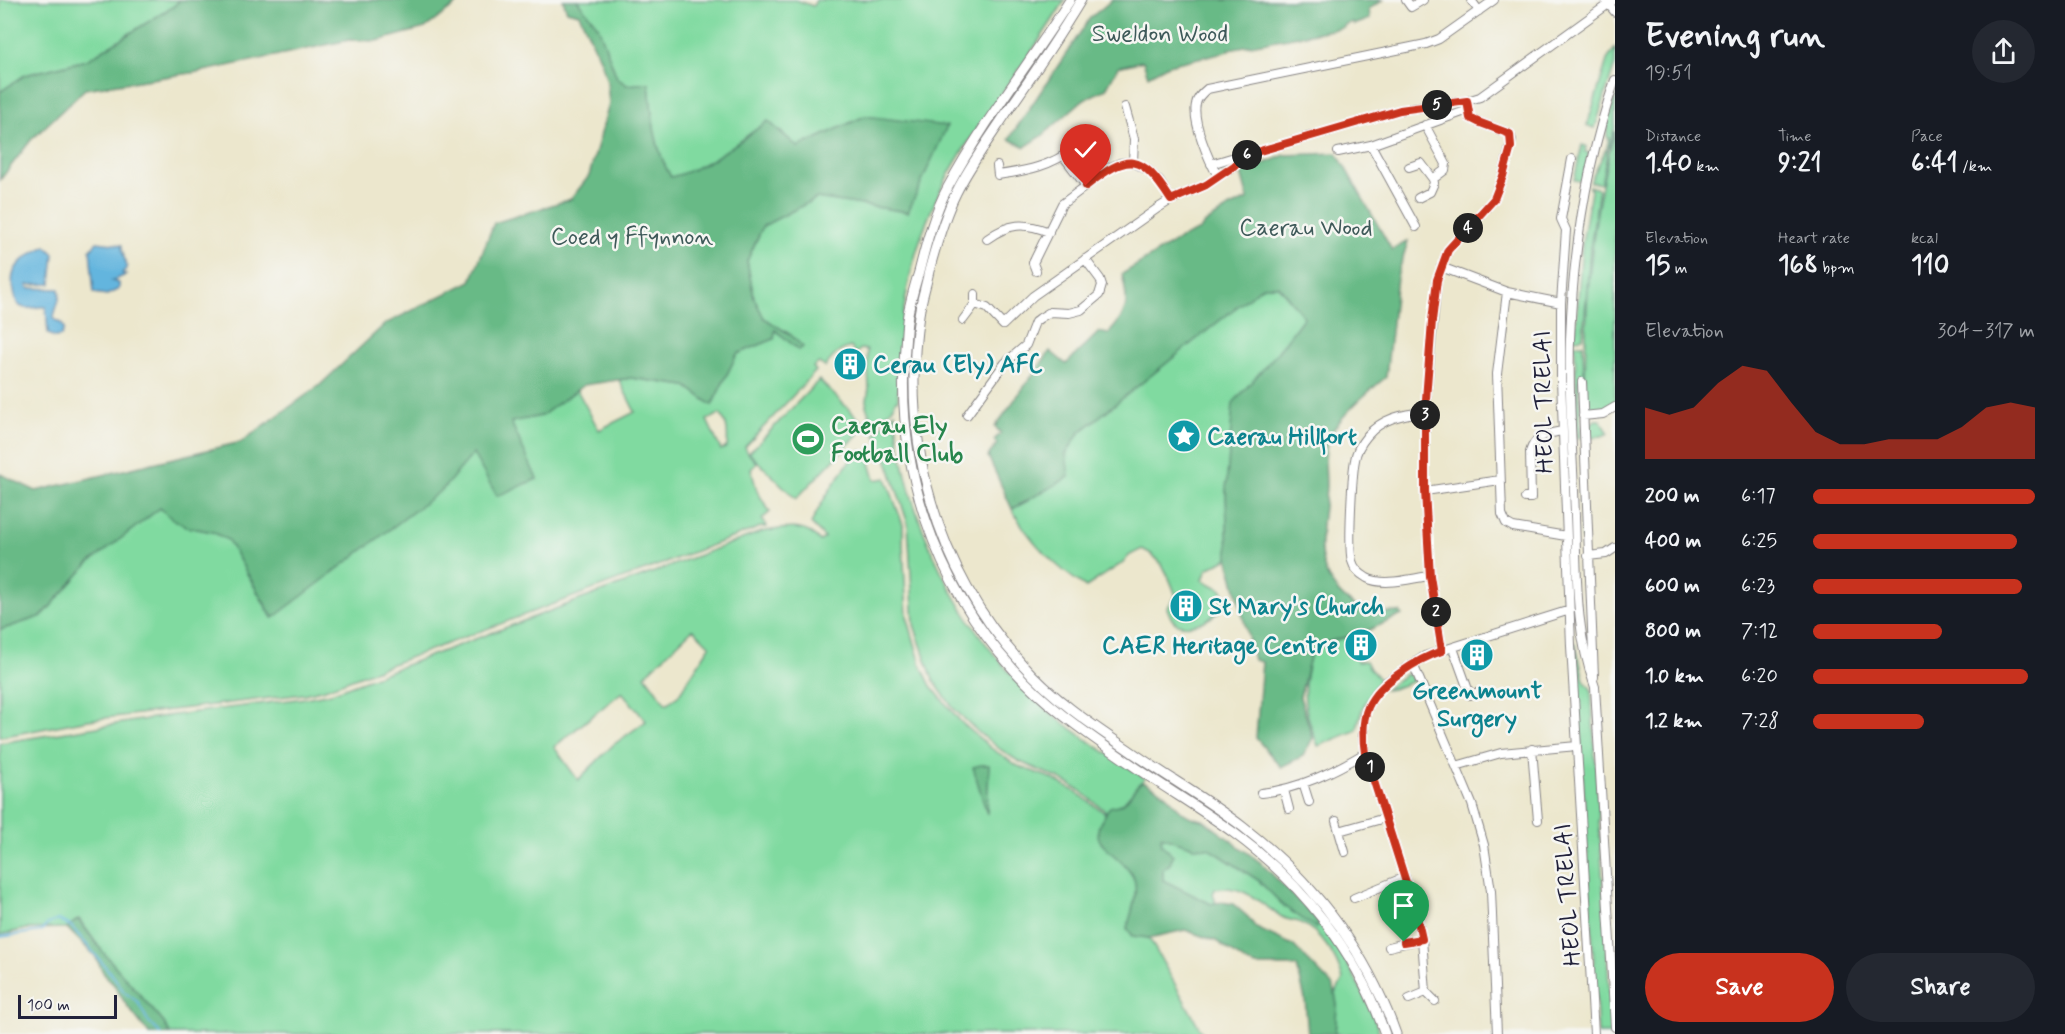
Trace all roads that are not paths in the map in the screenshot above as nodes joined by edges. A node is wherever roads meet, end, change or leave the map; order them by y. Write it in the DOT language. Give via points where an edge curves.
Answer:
graph roads {
  1 [pos="1070,0"];
  2 [pos="1081,0"];
  3 [pos="1406,0"];
  4 [pos="1423,0"];
  5 [pos="1470,0"];
  6 [pos="1494,0"];
  7 [pos="1609,1"];
  8 [pos="1479,11"];
  9 [pos="1615,12"];
  10 [pos="1615,80"];
  11 [pos="1467,106"];
  12 [pos="1125,107"];
  13 [pos="1128,117"];
  14 [pos="1118,118"];
  15 [pos="1425,125"];
  16 [pos="1371,145"];
  17 [pos="1074,148"];
  18 [pos="1338,152"];
  19 [pos="1064,157"];
  20 [pos="1232,158"];
  21 [pos="1572,159"];
  22 [pos="1133,162"];
  23 [pos="1211,164"];
  24 [pos="997,166"];
  25 [pos="1409,167"];
  26 [pos="1218,177"];
  27 [pos="1433,178"];
  28 [pos="1086,186"];
  29 [pos="1418,198"];
  30 [pos="1171,200"];
  31 [pos="1416,226"];
  32 [pos="1049,232"];
  33 [pos="987,239"];
  34 [pos="1085,259"];
  35 [pos="1441,267"];
  36 [pos="1036,271"];
  37 [pos="1506,292"];
  38 [pos="975,294"];
  39 [pos="975,303"];
  40 [pos="1561,303"];
  41 [pos="963,320"];
  42 [pos="1581,382"];
  43 [pos="1615,407"];
  44 [pos="1425,412"];
  45 [pos="967,414"];
  46 [pos="1583,417"];
  47 [pos="910,428"];
  48 [pos="1562,431"];
  49 [pos="1500,480"];
  50 [pos="1585,485"];
  51 [pos="1574,486"];
  52 [pos="1425,491"];
  53 [pos="1525,498"];
  54 [pos="1566,536"];
  55 [pos="1615,548"];
  56 [pos="1588,556"];
  57 [pos="1430,576"];
  58 [pos="1570,610"];
  59 [pos="1580,620"];
  60 [pos="1571,646"];
  61 [pos="1453,648"];
  62 [pos="1442,651"];
  63 [pos="1413,664"];
  64 [pos="1595,687"];
  65 [pos="1476,693"];
  66 [pos="1577,746"];
  67 [pos="1532,749"];
  68 [pos="1365,753"];
  69 [pos="1456,766"];
  70 [pos="1303,783"];
  71 [pos="1284,790"];
  72 [pos="1261,793"];
  73 [pos="1309,802"];
  74 [pos="1289,809"];
  75 [pos="1385,818"];
  76 [pos="1538,820"];
  77 [pos="1336,821"];
  78 [pos="1339,831"];
  79 [pos="1345,852"];
  80 [pos="1405,877"];
  81 [pos="1354,898"];
  82 [pos="1422,939"];
  83 [pos="1389,947"];
  84 [pos="1613,966"];
  85 [pos="1426,992"];
  86 [pos="1409,999"];
  87 [pos="1435,1001"];
  88 [pos="1615,1027"];
  89 [pos="1385,1034"];
  90 [pos="1396,1034"];
  91 [pos="1497,1034"];
  92 [pos="1594,1034"];
  1 -- 47 [label="main road" via="947,189 925,245 908,311 903,375"];
  2 -- 47 [label="main road" via="956,194 935,250 919,313"];
  3 -- 4 [label="street" via="1411,7"];
  5 -- 8 [label="street"];
  6 -- 8 [label="street"];
  7 -- 9 [label="street"];
  7 -- 11 [label="street"];
  8 -- 23 [label="street" via="1426,44 1206,89 1197,101 1195,116"];
  10 -- 51 [label="street, HEOL TRELAI" via="1587,184 1574,270 1570,341"];
  11 -- 15 [label="street"];
  11 -- 26 [label="street" via="1400,110 1253,153"];
  11 -- 35 [label="street" via="1470,118 1510,134 1511,147 1494,199 1448,250"];
  12 -- 13 [label="street"];
  13 -- 14 [label="street"];
  13 -- 22 [label="street" via="1134,139"];
  15 -- 16 [label="street"];
  15 -- 27 [label="street" via="1446,164 1444,172"];
  16 -- 18 [label="street"];
  16 -- 31 [label="street"];
  17 -- 19 [label="street"];
  19 -- 24 [label="street" via="999,175"];
  19 -- 28 [label="street"];
  20 -- 23 [label="street"];
  21 -- 40 [label="street, HEOL TRELAI" via="1562,219 1566,231"];
  22 -- 28 [label="street" via="1111,167"];
  22 -- 30 [label="street" via="1148,170"];
  23 -- 26 [label="street"];
  25 -- 27 [label="street" via="1421,163"];
  26 -- 30 [label="street"];
  27 -- 29 [label="street" via="1430,192"];
  28 -- 32 [label="street" via="1062,204"];
  30 -- 34 [label="street"];
  32 -- 33 [label="street" via="1020,225 1004,228 999,236"];
  32 -- 36 [label="street" via="1033,264"];
  34 -- 39 [label="street" via="1034,296 1003,325 987,308"];
  34 -- 45 [label="street" via="1100,279 1099,295 1081,310 1050,312 1040,318 1026,345 976,396"];
  35 -- 37 [label="street"];
  35 -- 44 [label="street" via="1432,321"];
  37 -- 40 [label="street"];
  37 -- 49 [label="street" via="1497,374"];
  38 -- 39 [label="street"];
  39 -- 41 [label="street"];
  40 -- 48 [label="street, HEOL TRELAI"];
  42 -- 46 [label="street, HEOL TRELAI"];
  43 -- 46 [label="street" via="1604,414"];
  44 -- 52 [label="street"];
  44 -- 57 [label="street" via="1387,420 1360,446 1353,472 1350,552 1360,574 1375,581"];
  46 -- 50 [label="street, HEOL TRELAI"];
  47 -- 89 [label="main road" via="911,467 931,536 959,594 995,648 1047,704 1275,866 1312,903 1344,950 1370,995"];
  47 -- 90 [label="main road" via="939,531 966,587 1002,640 1053,695 1241,825 1294,871 1315,892 1350,941"];
  48 -- 53 [label="street" via="1535,440 1530,452 1531,498"];
  48 -- 54 [label="street, HEOL TRELAI"];
  49 -- 52 [label="street"];
  49 -- 54 [label="street" via="1506,523"];
  50 -- 51 [label="street, HEOL TRELAI"];
  50 -- 56 [label="street, HEOL TRELAI"];
  51 -- 59 [label="street, HEOL TRELAI"];
  52 -- 57 [label="street"];
  54 -- 58 [label="street, HEOL TRELAI"];
  55 -- 56 [label="street" via="1606,554"];
  56 -- 64 [label="street, HEOL TRELAI"];
  57 -- 62 [label="street"];
  58 -- 60 [label="street, HEOL TRELAI"];
  58 -- 61 [label="street"];
  59 -- 60 [label="street, HEOL TRELAI"];
  59 -- 64 [label="street, HEOL TRELAI"];
  60 -- 66 [label="street, HEOL TRELAI"];
  61 -- 62 [label="street"];
  61 -- 65 [label="street" via="1470,695"];
  62 -- 63 [label="street"];
  63 -- 68 [label="street" via="1375,694 1362,725"];
  63 -- 69 [label="street"];
  64 -- 84 [label="street, HEOL TRELAI"];
  66 -- 67 [label="street"];
  66 -- 92 [label="street, HEOL TRELAI"];
  67 -- 69 [label="street"];
  67 -- 76 [label="street"];
  68 -- 70 [label="street"];
  68 -- 75 [label="street"];
  69 -- 91 [label="street" via="1484,845 1491,891"];
  70 -- 71 [label="street"];
  70 -- 73 [label="street"];
  71 -- 72 [label="street"];
  71 -- 74 [label="street"];
  75 -- 78 [label="street"];
  75 -- 80 [label="street"];
  77 -- 78 [label="street"];
  78 -- 79 [label="street"];
  80 -- 81 [label="street"];
  80 -- 82 [label="street"];
  82 -- 83 [label="street"];
  82 -- 85 [label="street"];
  84 -- 88 [label="street, HEOL TRELAI"];
  85 -- 86 [label="street"];
  85 -- 87 [label="street"];
}
